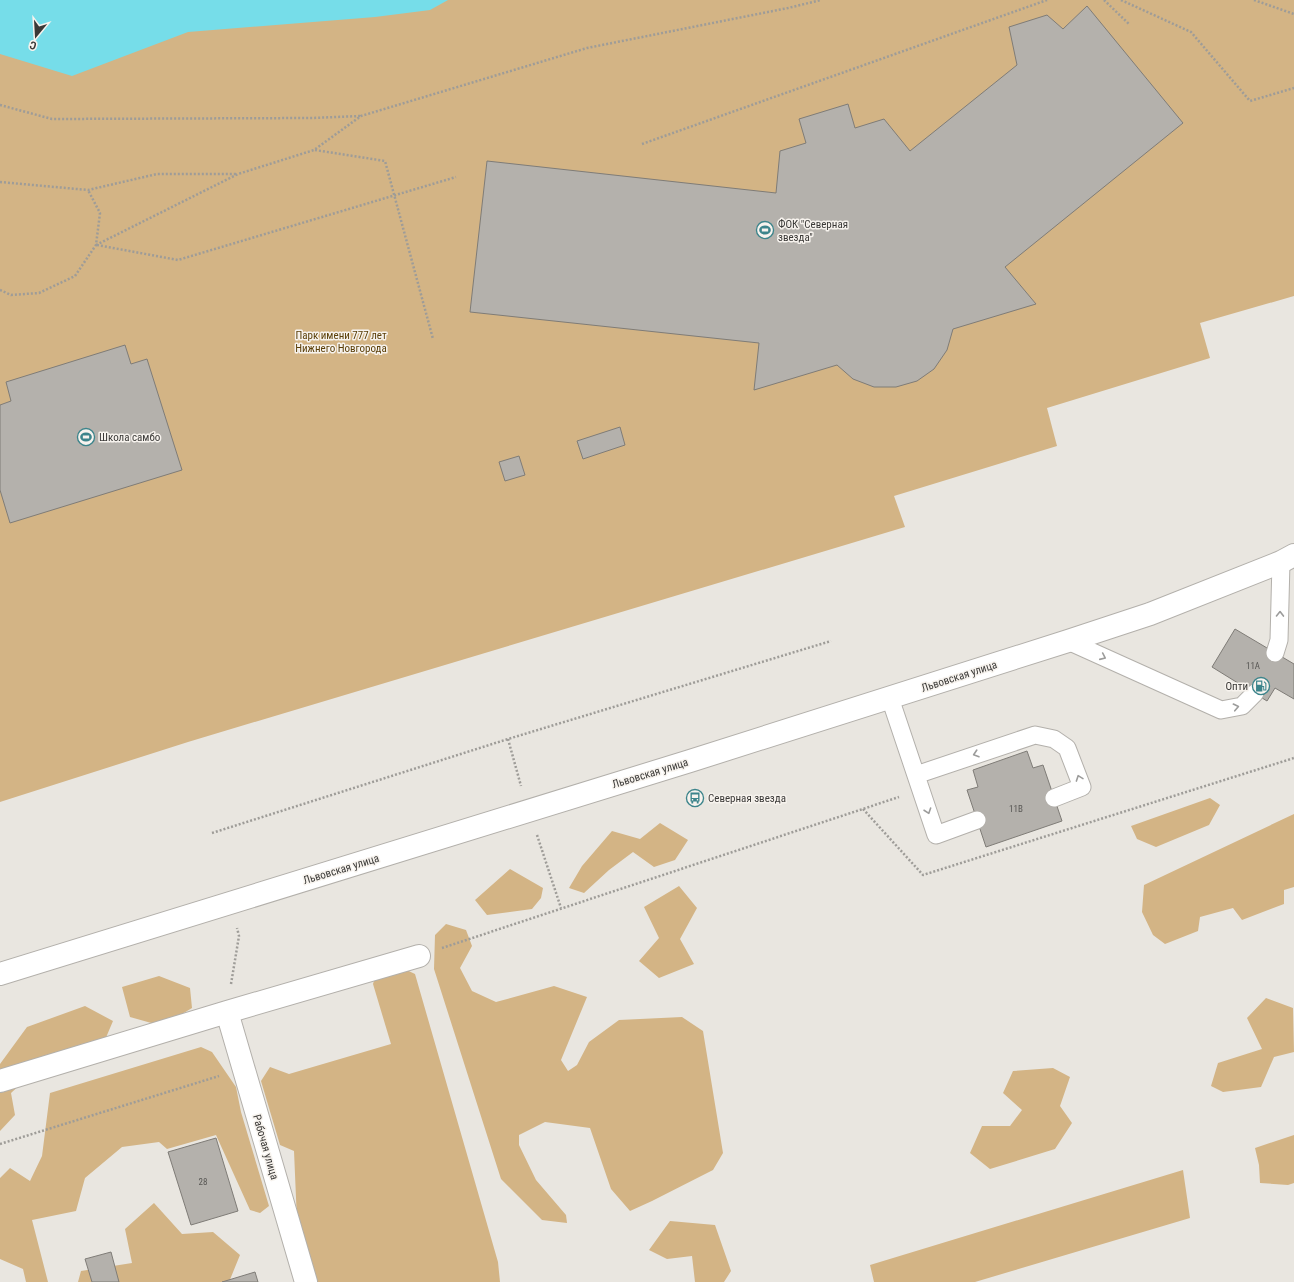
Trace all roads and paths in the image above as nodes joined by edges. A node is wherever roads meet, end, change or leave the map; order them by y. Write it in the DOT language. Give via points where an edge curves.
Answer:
graph roads {
  1 [pos="821,0"];
  2 [pos="1047,0"];
  3 [pos="1104,0"];
  4 [pos="1121,0"];
  5 [pos="1254,0"];
  6 [pos="1294,14"];
  7 [pos="1130,24"];
  8 [pos="1294,88"];
  9 [pos="0,105"];
  10 [pos="361,116"];
  11 [pos="642,144"];
  12 [pos="314,150"];
  13 [pos="238,174"];
  14 [pos="456,177"];
  15 [pos="0,182"];
  16 [pos="88,190"];
  17 [pos="394,195"];
  18 [pos="96,245"];
  19 [pos="0,290"];
  20 [pos="433,339"];
  21 [pos="1287,558"];
  22 [pos="831,641"];
  23 [pos="1068,641"];
  24 [pos="1275,653"];
  25 [pos="1255,693"];
  26 [pos="890,698"];
  27 [pos="1294,758"];
  28 [pos="918,782"];
  29 [pos="1054,798"];
  30 [pos="863,809"];
  31 [pos="977,820"];
  32 [pos="212,833"];
  33 [pos="231,903"];
  34 [pos="419,956"];
  35 [pos="0,974"];
  36 [pos="227,1012"];
  37 [pos="243,1068"];
  38 [pos="0,1081"];
  39 [pos="0,1144"];
  40 [pos="306,1282"];
  1 -- 10 [label="path" via="587,48"];
  2 -- 11 [label="path"];
  3 -- 7 [label="path"];
  4 -- 8 [label="path" via="1191,32 1250,101"];
  5 -- 6 [label="path"];
  9 -- 10 [label="path" via="52,119"];
  10 -- 12 [label="path"];
  12 -- 13 [label="path"];
  12 -- 17 [label="path" via="386,161"];
  13 -- 16 [label="path" via="157,174"];
  13 -- 18 [label="path"];
  14 -- 17 [label="path"];
  15 -- 16 [label="path"];
  16 -- 18 [label="path" via="100,213"];
  17 -- 18 [label="path" via="178,260"];
  17 -- 20 [label="path"];
  18 -- 19 [label="path" via="75,276 39,293 11,294"];
  21 -- 23 [label="main road, Львовская улица" via="1150,614"];
  24 -- 21 [label="lane, one-way" via="1279,640"];
  22 -- 32 [label="path" via="508,739"];
  23 -- 25 [label="lane, one-way" via="1221,710 1242,706"];
  23 -- 26 [label="main road, Львовская улица"];
  26 -- 28 [label="lane"];
  26 -- 33 [label="main road, Львовская улица"];
  27 -- 30 [label="path" via="923,875"];
  29 -- 28 [label="lane, one-way" via="1082,787 1067,748 1054,739 1035,735"];
  28 -- 30 [label="path"];
  28 -- 31 [label="lane, one-way" via="936,835"];
  30 -- 34 [label="path"];
  33 -- 35 [label="main road, Львовская улица"];
  33 -- 36 [label="path" via="239,936"];
  34 -- 36 [label="main road"];
  36 -- 37 [label="main road, Рабочая улица"];
  36 -- 38 [label="main road"];
  37 -- 39 [label="path"];
  37 -- 40 [label="main road, Рабочая улица"];
}
